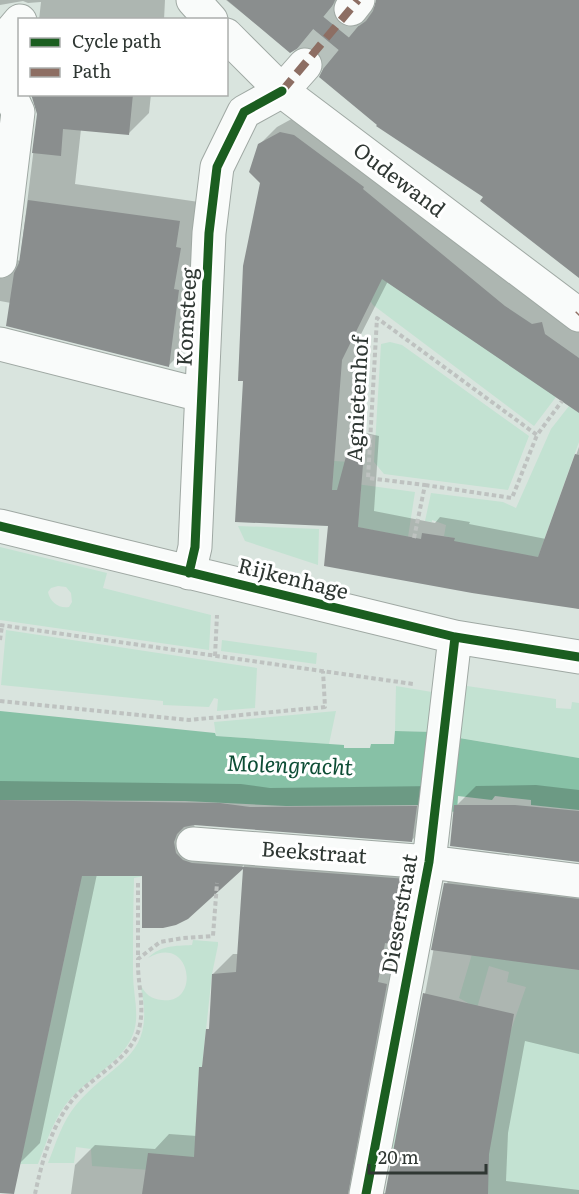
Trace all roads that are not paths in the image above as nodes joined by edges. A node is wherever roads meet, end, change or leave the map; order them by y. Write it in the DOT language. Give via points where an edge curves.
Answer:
graph roads {
  1 [pos="30,0"];
  2 [pos="193,0"];
  3 [pos="22,18"];
  4 [pos="209,18"];
  5 [pos="18,23"];
  6 [pos="228,37"];
  7 [pos="305,65"];
  8 [pos="282,91"];
  9 [pos="0,261"];
  10 [pos="579,315"];
  11 [pos="0,344"];
  12 [pos="201,395"];
  13 [pos="0,526"];
  14 [pos="189,573"];
  15 [pos="455,637"];
  16 [pos="579,657"];
  17 [pos="206,845"];
  18 [pos="429,862"];
  19 [pos="579,881"];
  20 [pos="366,1194"];
  1 -- 3 [label="street"];
  2 -- 4 [label="street"];
  5 -- 9 [label="street" via="9,34 4,82 18,112"];
  6 -- 8 [label="street, Oudewand"];
  7 -- 8 [label="street, Komsteeg"];
  8 -- 10 [label="street, Oudewand"];
  8 -- 12 [label="street, Komsteeg" via="244,112 217,166 209,233"];
  11 -- 12 [label="street"];
  12 -- 14 [label="street, Komsteeg" via="195,547"];
  13 -- 14 [label="street, Rijkenhage"];
  14 -- 15 [label="street, Rijkenhage"];
  15 -- 16 [label="street, Rijkenhage"];
  15 -- 18 [label="street, Dieserstraat"];
  17 -- 18 [label="street, Beekstraat"];
  18 -- 19 [label="street, Beekstraat"];
  18 -- 20 [label="street, Dieserstraat"];
}
